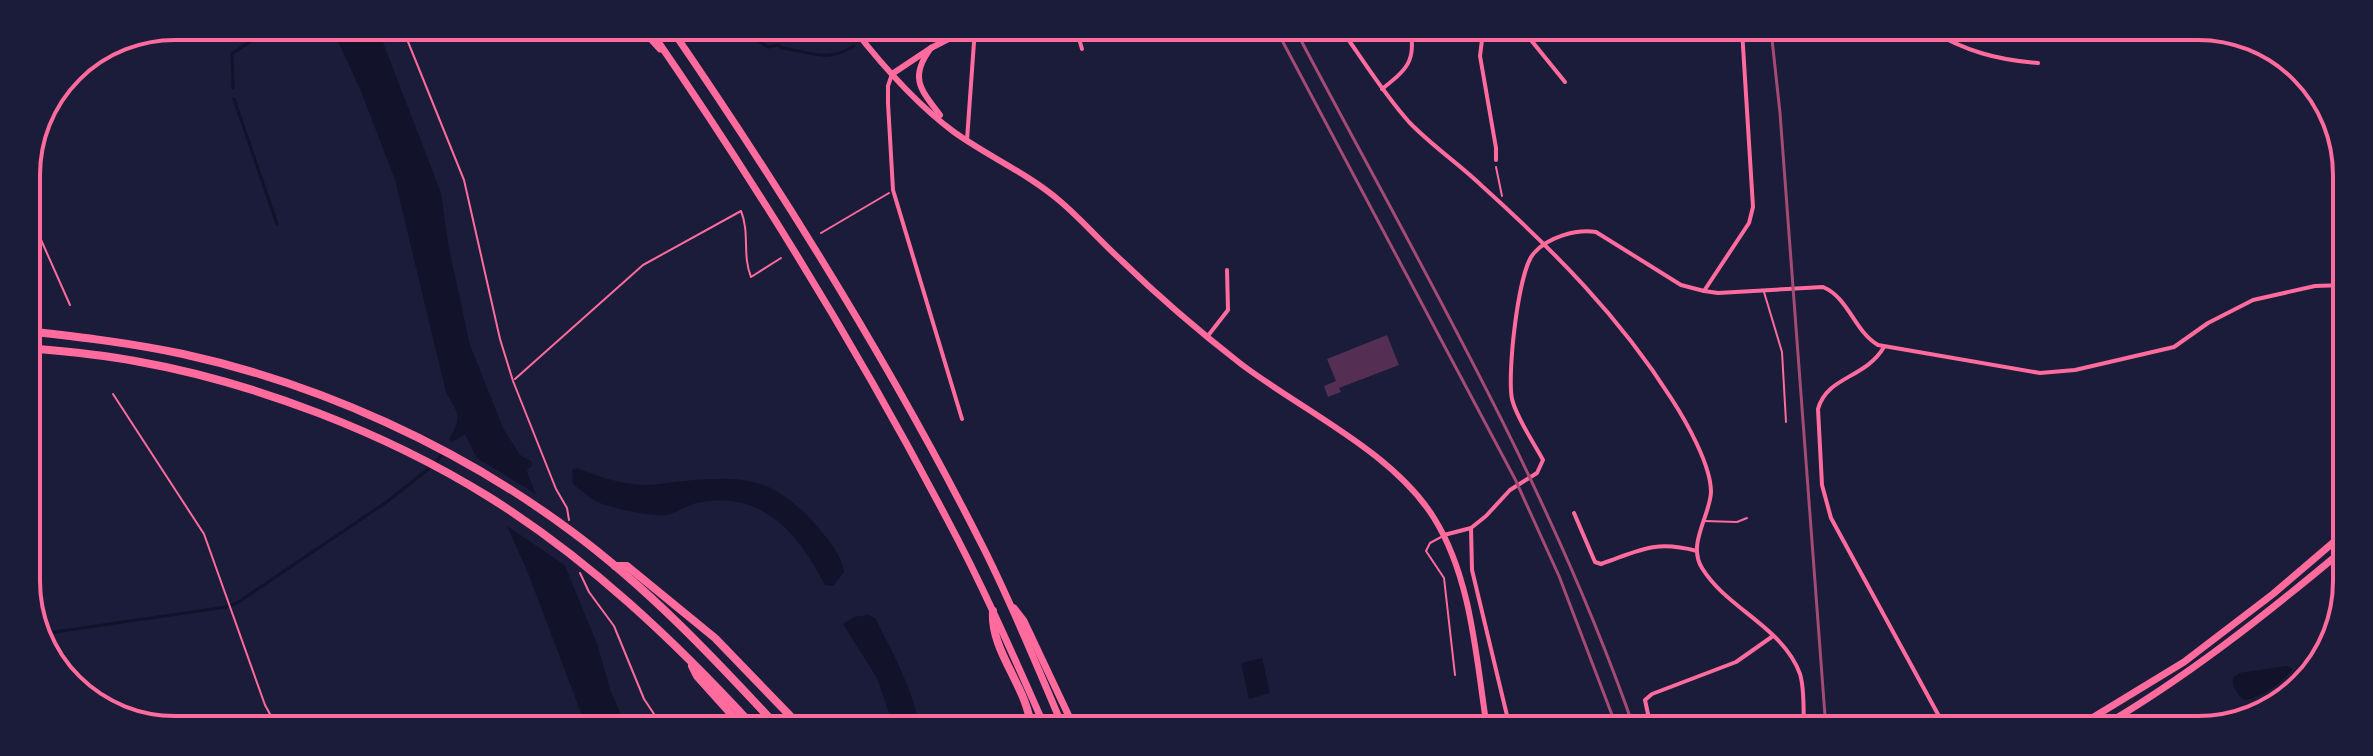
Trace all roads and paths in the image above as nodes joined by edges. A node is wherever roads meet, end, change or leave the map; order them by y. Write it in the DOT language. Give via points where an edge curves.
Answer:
graph roads {
  1 [pos="407,40"];
  2 [pos="650,40"];
  3 [pos="657,40"];
  4 [pos="678,40"];
  5 [pos="863,40"];
  6 [pos="947,40"];
  7 [pos="971,40"];
  8 [pos="1079,40"];
  9 [pos="1349,40"];
  10 [pos="1412,40"];
  11 [pos="1482,40"];
  12 [pos="1531,40"];
  13 [pos="1743,40"];
  14 [pos="1948,40"];
  15 [pos="931,48"];
  16 [pos="1082,49"];
  17 [pos="667,55"];
  18 [pos="2038,63"];
  19 [pos="892,74"];
  20 [pos="1565,82"];
  21 [pos="1382,89"];
  22 [pos="953,130"];
  23 [pos="967,140"];
  24 [pos="1496,160"];
  25 [pos="893,190"];
  26 [pos="1505,209"];
  27 [pos="821,233"];
  28 [pos="40,238"];
  29 [pos="1546,245"];
  30 [pos="781,258"];
  31 [pos="1227,270"];
  32 [pos="2333,285"];
  33 [pos="1704,291"];
  34 [pos="1763,291"];
  35 [pos="70,305"];
  36 [pos="40,333"];
  37 [pos="1207,337"];
  38 [pos="1884,347"];
  39 [pos="40,350"];
  40 [pos="513,381"];
  41 [pos="113,394"];
  42 [pos="962,419"];
  43 [pos="1786,422"];
  44 [pos="556,489"];
  45 [pos="1574,513"];
  46 [pos="1747,518"];
  47 [pos="1703,521"];
  48 [pos="1471,528"];
  49 [pos="1444,536"];
  50 [pos="2333,543"];
  51 [pos="1697,551"];
  52 [pos="2333,558"];
  53 [pos="614,566"];
  54 [pos="1008,599"];
  55 [pos="993,611"];
  56 [pos="614,626"];
  57 [pos="1773,636"];
  58 [pos="688,658"];
  59 [pos="1455,675"];
  60 [pos="271,716"];
  61 [pos="655,716"];
  62 [pos="733,716"];
  63 [pos="743,716"];
  64 [pos="767,716"];
  65 [pos="790,716"];
  66 [pos="1029,716"];
  67 [pos="1040,716"];
  68 [pos="1058,716"];
  69 [pos="1069,716"];
  70 [pos="1485,716"];
  71 [pos="1507,716"];
  72 [pos="1648,716"];
  73 [pos="1803,716"];
  74 [pos="1939,716"];
  75 [pos="2095,716"];
  76 [pos="2121,716"];
  1 -- 40 [label="path" via="464,180"];
  2 -- 17 [label="highway"];
  3 -- 17 [label="highway"];
  4 -- 54 [label="highway" via="923,432"];
  5 -- 19 [label="main road"];
  6 -- 15 [label="main road"];
  7 -- 23 [label="street"];
  8 -- 16 [label="street"];
  9 -- 21 [label="street"];
  10 -- 21 [label="street" via="1407,69"];
  11 -- 24 [label="street"];
  12 -- 20 [label="street"];
  13 -- 33 [label="street" via="1753,207 1749,223"];
  14 -- 18 [label="street" via="1986,56"];
  15 -- 19 [label="main road"];
  15 -- 22 [label="main road" via="919,67 919,83"];
  17 -- 55 [label="highway" via="807,272 895,422"];
  19 -- 22 [label="main road"];
  19 -- 25 [label="street" via="888,103"];
  21 -- 26 [label="street" via="1411,123"];
  22 -- 23 [label="main road"];
  23 -- 37 [label="main road" via="1060,201"];
  24 -- 26 [label="path"];
  25 -- 27 [label="path"];
  25 -- 42 [label="street"];
  26 -- 29 [label="street"];
  28 -- 35 [label="path"];
  29 -- 33 [label="street" via="1580,229 1596,232 1681,285"];
  29 -- 47 [label="street" via="1590,289 1673,400 1710,479"];
  29 -- 48 [label="street" via="1525,267 1511,378 1512,401 1543,460 1537,473 1510,490"];
  30 -- 40 [label="path" via="751,277 741,211 643,265"];
  31 -- 37 [label="street" via="1228,310"];
  32 -- 38 [label="street" via="2253,300 2174,347 2075,370 2040,373"];
  33 -- 34 [label="street"];
  34 -- 38 [label="street" via="1823,287 1837,294 1869,340"];
  34 -- 43 [label="lane" via="1782,352"];
  36 -- 53 [label="highway" via="129,344 265,376 389,425 502,485"];
  37 -- 49 [label="main road" via="1386,463 1421,498"];
  38 -- 74 [label="street" via="1876,360 1821,399 1824,499"];
  39 -- 58 [label="highway" via="136,361 274,398 426,462 546,536"];
  40 -- 44 [label="path"];
  41 -- 60 [label="path" via="204,534"];
  45 -- 51 [label="street" via="1595,562 1601,564 1668,544"];
  46 -- 47 [label="lane"];
  47 -- 51 [label="street"];
  48 -- 49 [label="street"];
  48 -- 71 [label="street" via="1472,570"];
  49 -- 59 [label="lane" via="1426,551 1444,578"];
  49 -- 70 [label="main road" via="1471,623"];
  50 -- 75 [label="highway" via="2184,662"];
  51 -- 57 [label="street" via="1700,566 1714,584"];
  52 -- 76 [label="highway" via="2214,655"];
  53 -- 64 [label="highway" via="672,617"];
  53 -- 65 [label="highway" via="627,566 715,638"];
  54 -- 68 [label="highway"];
  54 -- 69 [label="highway" via="1024,621"];
  55 -- 66 [label="highway" via="992,627"];
  55 -- 67 [label="highway"];
  56 -- 61 [label="path"];
  57 -- 72 [label="street" via="1736,662 1652,694 1645,700"];
  57 -- 73 [label="street" via="1789,652 1801,677"];
  58 -- 62 [label="highway"];
  58 -- 63 [label="highway"];
}
